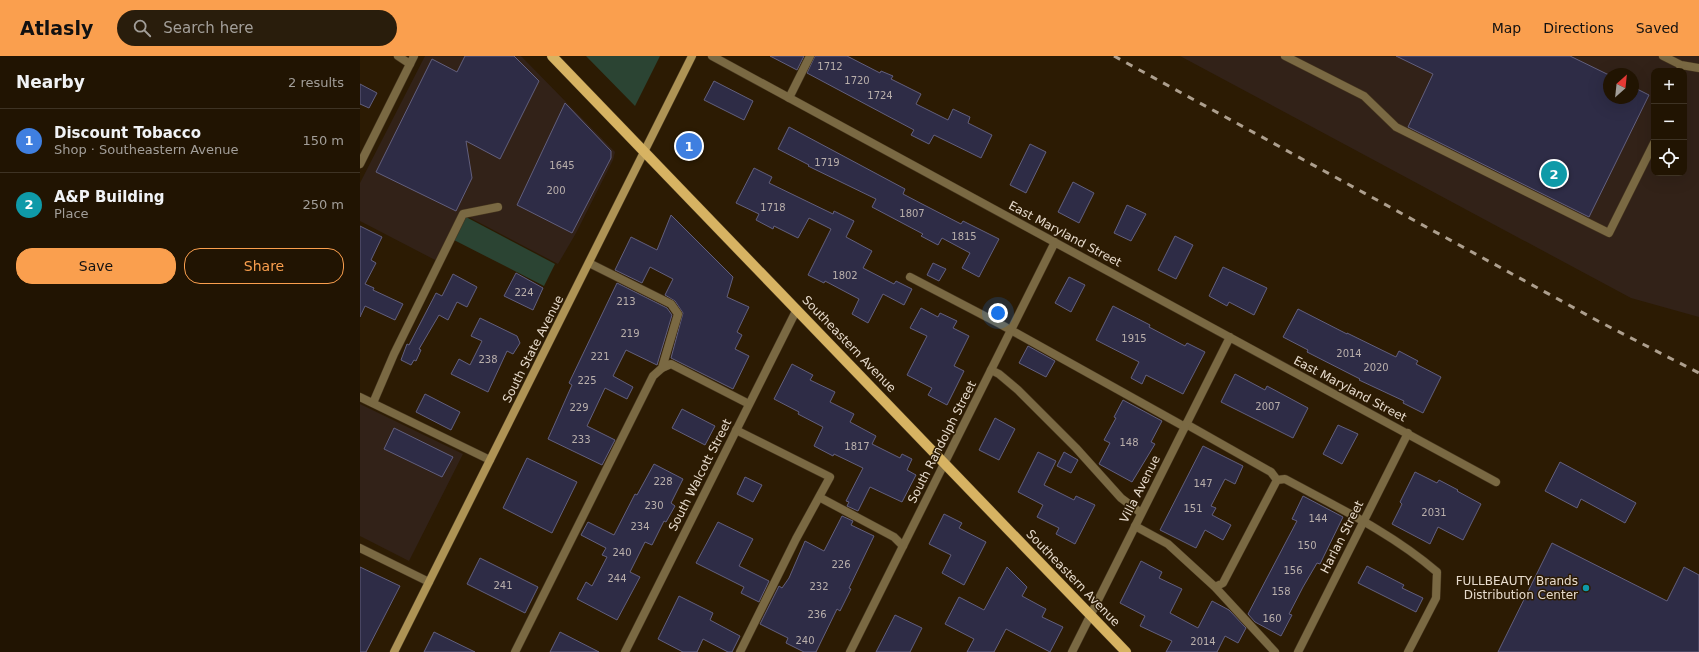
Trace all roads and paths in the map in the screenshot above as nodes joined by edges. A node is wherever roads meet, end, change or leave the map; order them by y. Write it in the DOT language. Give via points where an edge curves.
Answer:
graph roads {
  1 [pos="398,56"];
  2 [pos="552,56"];
  3 [pos="692,56"];
  4 [pos="712,56"];
  5 [pos="810,56"];
  6 [pos="1285,56"];
  7 [pos="1663,56"];
  8 [pos="412,60"];
  9 [pos="1681,68"];
  10 [pos="1687,68"];
  11 [pos="1699,68"];
  12 [pos="789,98"];
  13 [pos="1651,149"];
  14 [pos="645,152"];
  15 [pos="360,164"];
  16 [pos="498,207"];
  17 [pos="1055,242"];
  18 [pos="589,264"];
  19 [pos="910,277"];
  20 [pos="797,309"];
  21 [pos="1010,330"];
  22 [pos="1230,337"];
  23 [pos="662,368"];
  24 [pos="991,370"];
  25 [pos="360,397"];
  26 [pos="373,403"];
  27 [pos="749,404"];
  28 [pos="1185,426"];
  29 [pos="736,430"];
  30 [pos="1408,433"];
  31 [pos="490,460"];
  32 [pos="945,462"];
  33 [pos="1277,480"];
  34 [pos="1496,482"];
  35 [pos="819,497"];
  36 [pos="1141,513"];
  37 [pos="1364,522"];
  38 [pos="1135,526"];
  39 [pos="903,546"];
  40 [pos="360,548"];
  41 [pos="429,582"];
  42 [pos="1215,586"];
  43 [pos="1090,615"];
  44 [pos="394,652"];
  45 [pos="515,652"];
  46 [pos="625,652"];
  47 [pos="740,652"];
  48 [pos="850,652"];
  49 [pos="1072,652"];
  50 [pos="1126,652"];
  51 [pos="1275,652"];
  52 [pos="1298,652"];
  53 [pos="1408,652"];
  1 -- 8 [label="street"];
  2 -- 14 [label="main road, Southeastern Avenue"];
  3 -- 14 [label="street, South State Avenue"];
  4 -- 12 [label="street, East Maryland Street"];
  5 -- 12 [label="street"];
  6 -- 13 [label="street" via="1364,96 1396,127 1609,233"];
  7 -- 9 [label="street"];
  8 -- 15 [label="street"];
  10 -- 11 [label="street"];
  12 -- 17 [label="street, East Maryland Street"];
  14 -- 18 [label="street, South State Avenue"];
  14 -- 20 [label="main road, Southeastern Avenue"];
  16 -- 26 [label="street" via="463,214 394,354"];
  17 -- 21 [label="street, South Randolph Street"];
  17 -- 22 [label="street, East Maryland Street"];
  18 -- 23 [label="street" via="671,304 678,314"];
  18 -- 31 [label="street, South State Avenue"];
  19 -- 21 [label="street"];
  20 -- 27 [label="street, South Walcott Street"];
  20 -- 32 [label="main road, Southeastern Avenue"];
  21 -- 24 [label="street, South Randolph Street"];
  21 -- 28 [label="street"];
  22 -- 28 [label="street, Villa Avenue"];
  22 -- 30 [label="street, East Maryland Street"];
  23 -- 27 [label="street" via="671,364"];
  23 -- 45 [label="street" via="653,376"];
  24 -- 32 [label="street, South Randolph Street"];
  24 -- 36 [label="street" via="1018,390 1121,498"];
  25 -- 26 [label="street"];
  26 -- 31 [label="street"];
  27 -- 29 [label="street, South Walcott Street"];
  28 -- 33 [label="street" via="1271,472"];
  28 -- 36 [label="street, Villa Avenue"];
  29 -- 35 [label="street" via="830,477"];
  29 -- 46 [label="street, South Walcott Street"];
  30 -- 34 [label="street, East Maryland Street"];
  30 -- 37 [label="street, Harlan Street"];
  31 -- 41 [label="street, South State Avenue"];
  32 -- 39 [label="street, South Randolph Street"];
  32 -- 43 [label="main road, Southeastern Avenue"];
  33 -- 37 [label="street" via="1285,479"];
  33 -- 42 [label="street" via="1222,584"];
  35 -- 39 [label="street" via="894,537"];
  35 -- 47 [label="street"];
  36 -- 38 [label="street, Villa Avenue"];
  37 -- 52 [label="street, Harlan Street"];
  37 -- 53 [label="street" via="1419,556 1437,572 1436,598"];
  38 -- 42 [label="street" via="1168,544"];
  38 -- 43 [label="street, Villa Avenue"];
  39 -- 48 [label="street, South Randolph Street"];
  40 -- 41 [label="street"];
  41 -- 44 [label="street, South State Avenue"];
  42 -- 51 [label="street"];
  43 -- 49 [label="street, Villa Avenue"];
  43 -- 50 [label="main road, Southeastern Avenue"];
}
